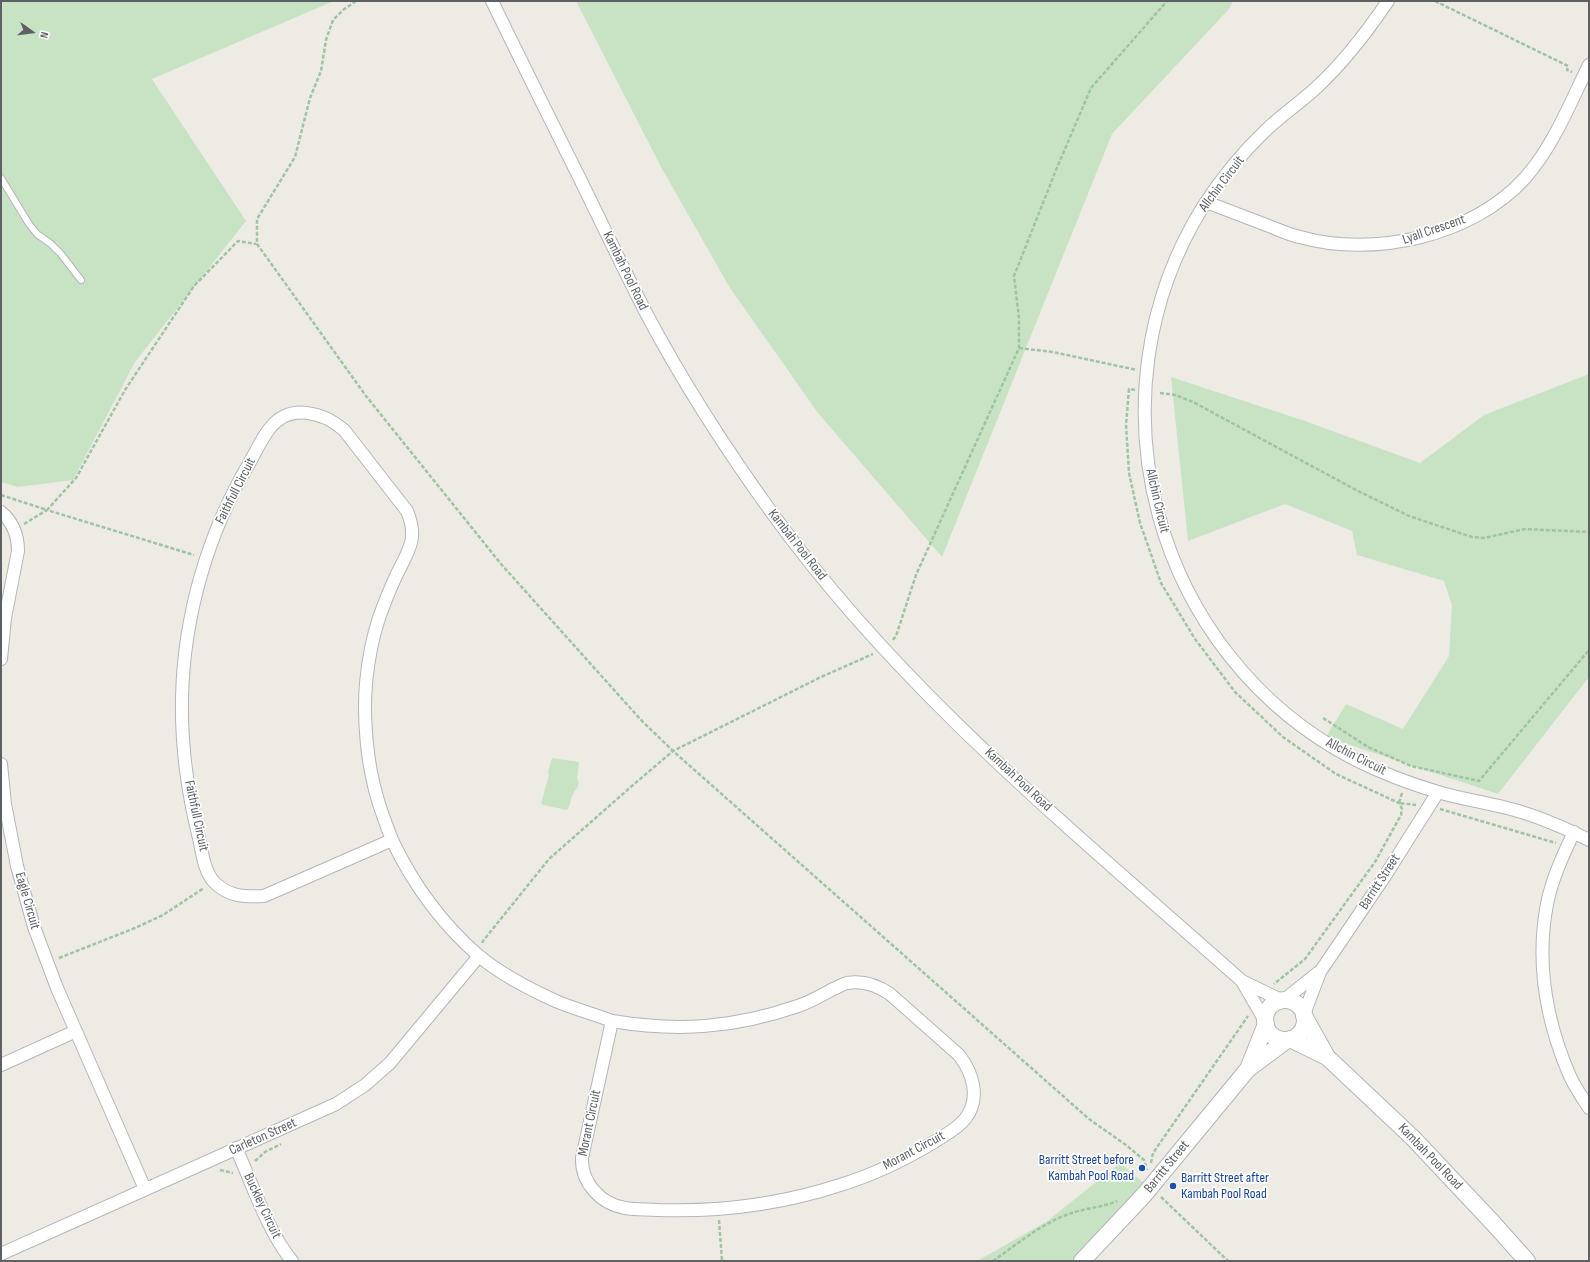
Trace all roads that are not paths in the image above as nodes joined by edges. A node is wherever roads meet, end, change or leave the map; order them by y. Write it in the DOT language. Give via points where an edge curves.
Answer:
graph roads {
  1 [pos="492,1"];
  2 [pos="1388,1"];
  3 [pos="1589,65"];
  4 [pos="1,178"];
  5 [pos="1206,202"];
  6 [pos="81,280"];
  7 [pos="1,512"];
  8 [pos="1,659"];
  9 [pos="1,764"];
  10 [pos="1438,792"];
  11 [pos="1574,832"];
  12 [pos="392,840"];
  13 [pos="1589,840"];
  14 [pos="479,956"];
  15 [pos="1320,972"];
  16 [pos="1242,981"];
  17 [pos="1283,1001"];
  18 [pos="1304,1015"];
  19 [pos="612,1021"];
  20 [pos="1265,1023"];
  21 [pos="76,1032"];
  22 [pos="1289,1039"];
  23 [pos="1327,1057"];
  24 [pos="1,1065"];
  25 [pos="1248,1069"];
  26 [pos="1589,1108"];
  27 [pos="236,1148"];
  28 [pos="146,1189"];
  29 [pos="1,1254"];
  30 [pos="292,1261"];
  31 [pos="1082,1261"];
  32 [pos="1527,1261"];
  1 -- 16 [label="street, Kambah Pool Road" via="645,312 692,394 773,514 833,591 925,693 1034,796"];
  2 -- 5 [label="street, Allchin Circuit" via="1364,37 1349,54 1317,87 1264,132 1233,166"];
  3 -- 5 [label="street, Lyall Crescent" via="1544,152 1526,177 1489,208 1459,224 1392,244 1336,244 1299,237"];
  4 -- 6 [label="lane" via="29,224 61,254"];
  5 -- 10 [label="street, Allchin Circuit" via="1180,248 1167,281 1147,372 1145,431 1150,480 1172,557 1196,606 1223,648 1277,707 1310,733 1356,760"];
  7 -- 8 [label="street" via="14,529 18,544 5,618"];
  9 -- 21 [label="street, Eagle Circuit" via="5,804 17,866 34,928"];
  10 -- 11 [label="street, Allchin Circuit" via="1510,808"];
  10 -- 15 [label="street, Barritt Street"];
  11 -- 13 [label="street, Allchin Circuit"];
  11 -- 26 [label="street" via="1560,862 1548,903 1543,941 1544,981 1550,1020 1556,1039 1569,1075"];
  12 -- 12 [label="street, Faithfull Circuit" via="375,788 368,751 366,683 379,618 410,549 410,518 344,430 333,421 313,413 299,412 286,416 270,428 238,482 215,533 198,586 187,640 182,696 184,753 192,809 207,871 214,882 224,890 244,897 264,896"];
  12 -- 14 [label="street, Faithfull Circuit" via="417,887 439,916"];
  14 -- 19 [label="street, Morant Circuit" via="525,986 559,1002"];
  14 -- 27 [label="street, Carleton Street" via="390,1063 365,1085 320,1112"];
  15 -- 17 [label="street, Barritt Street"];
  15 -- 18 [label="street, Barritt Street"];
  16 -- 17 [label="street, Kambah Pool Road"];
  16 -- 20 [label="street, Kambah Pool Road"];
  17 -- 18 [label="street" via="1297,1005"];
  17 -- 20 [label="street" via="1270,1007"];
  18 -- 22 [label="street" via="1302,1030"];
  18 -- 23 [label="street, Kambah Pool Road"];
  19 -- 19 [label="street, Morant Circuit" via="582,1165 585,1179 595,1192 608,1202 624,1208 680,1211 734,1208 788,1199 839,1186 910,1156 953,1130 966,1118 973,1103 973,1078 959,1055 890,994 879,986 866,982 847,983 800,1005 741,1023 677,1028"];
  20 -- 22 [label="street" via="1275,1037"];
  20 -- 25 [label="street, Barritt Street"];
  21 -- 24 [label="street"];
  21 -- 28 [label="street, Eagle Circuit"];
  22 -- 23 [label="street, Kambah Pool Road"];
  22 -- 25 [label="street, Barritt Street"];
  23 -- 32 [label="street, Kambah Pool Road" via="1412,1138"];
  25 -- 31 [label="street, Barritt Street" via="1151,1178"];
  27 -- 28 [label="street, Carleton Street"];
  27 -- 30 [label="street, Buckley Circuit" via="272,1229"];
  28 -- 29 [label="street, Carleton Street"];
}
